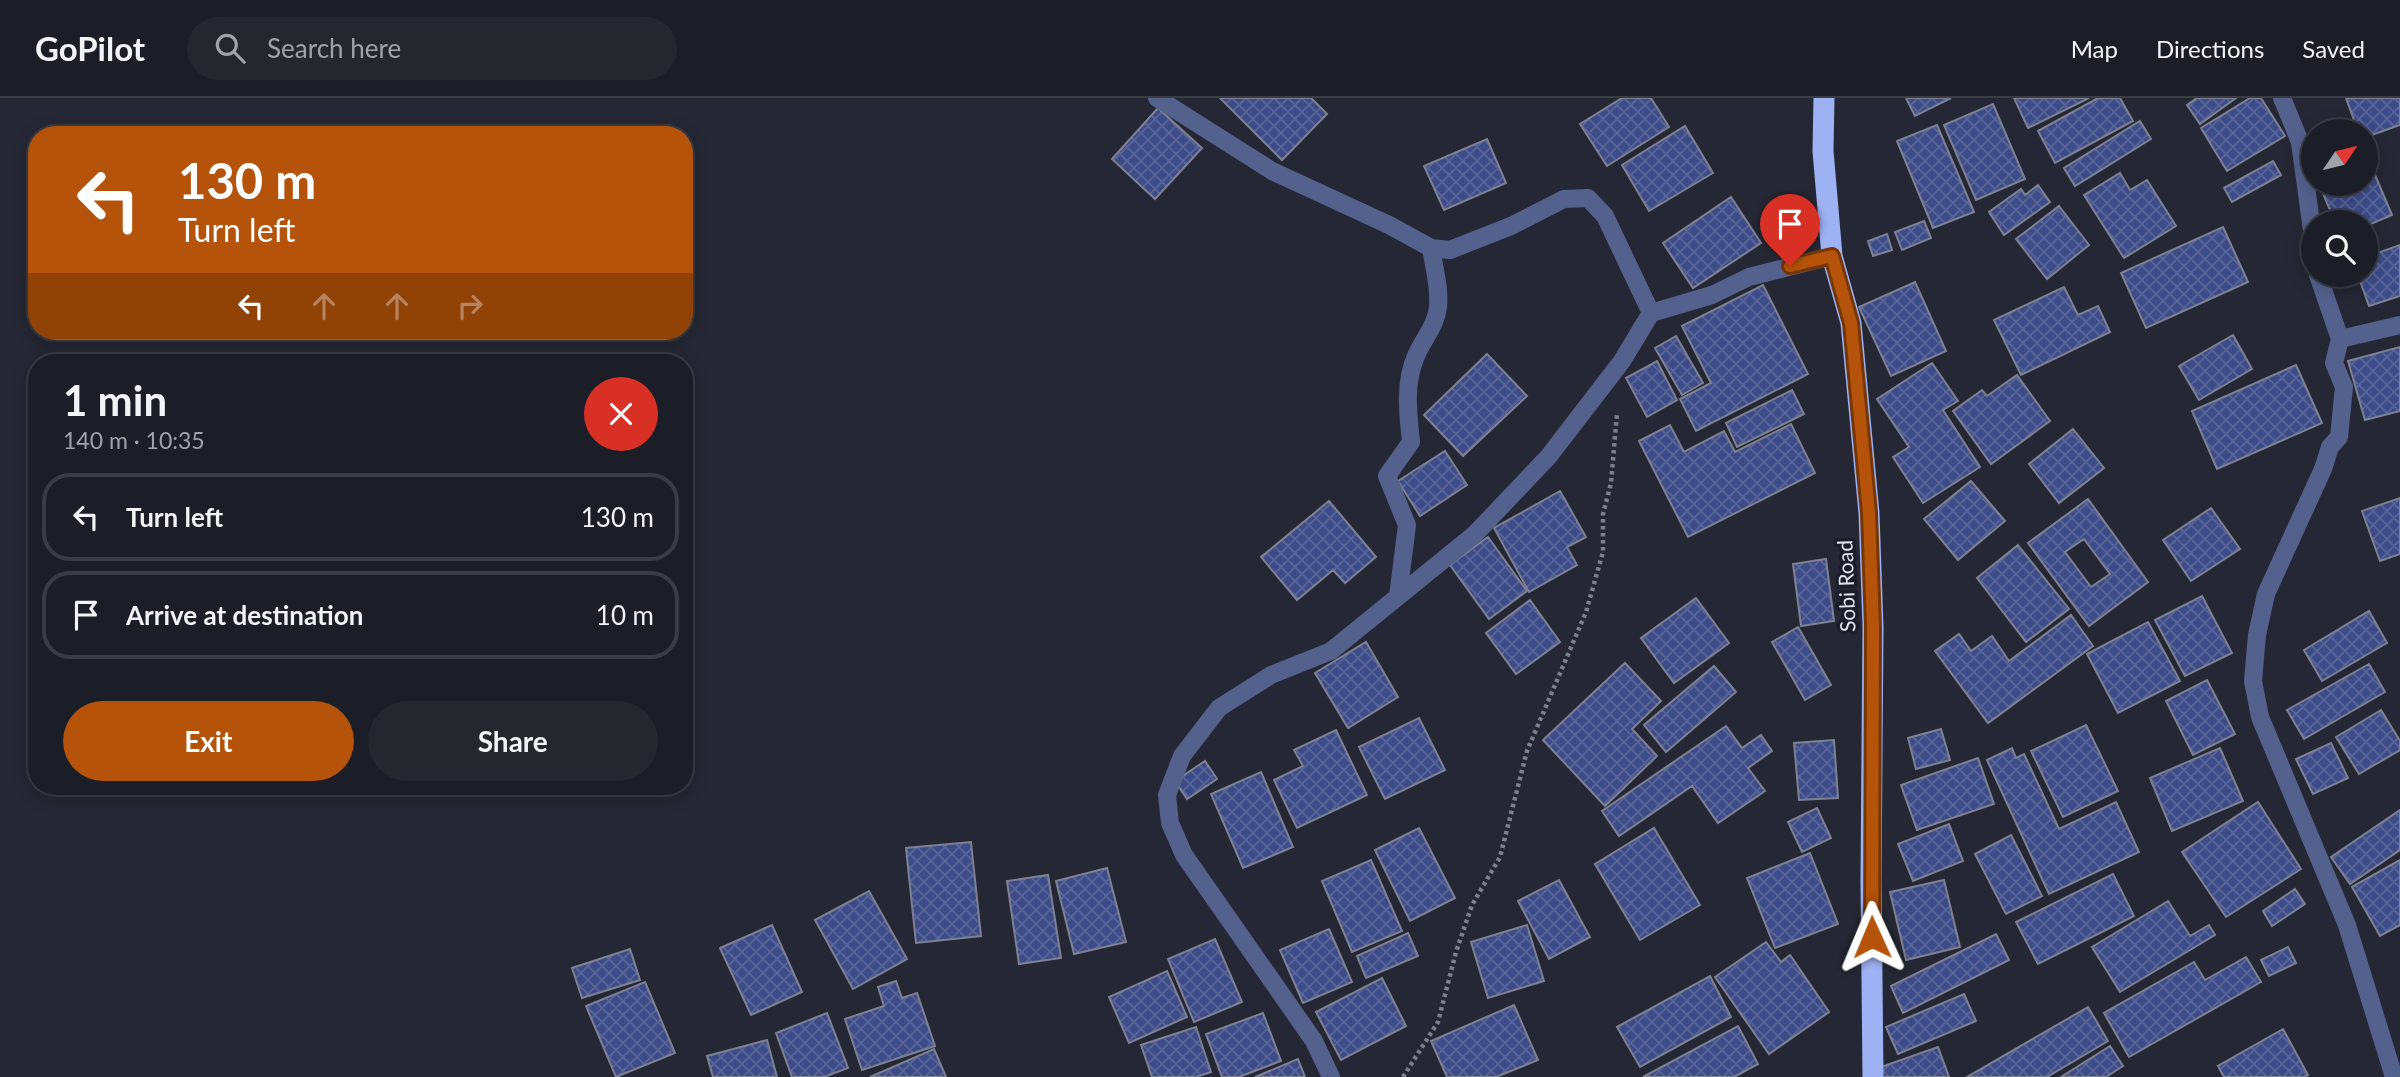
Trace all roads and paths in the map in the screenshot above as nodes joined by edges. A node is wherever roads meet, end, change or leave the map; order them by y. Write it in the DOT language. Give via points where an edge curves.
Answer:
graph roads {
  1 [pos="1157,98"];
  2 [pos="1824,98"];
  3 [pos="2282,98"];
  4 [pos="2309,210"];
  5 [pos="1431,248"];
  6 [pos="1832,256"];
  7 [pos="2322,287"];
  8 [pos="1651,313"];
  9 [pos="2400,325"];
  10 [pos="2340,339"];
  11 [pos="1622,361"];
  12 [pos="1398,596"];
  13 [pos="1331,1077"];
  14 [pos="1403,1077"];
  15 [pos="1873,1077"];
  16 [pos="2394,1077"];
  1 -- 5 [label="street" via="1272,171"];
  2 -- 6 [label="highway, Sobi Road" via="1823,151"];
  3 -- 4 [label="street" via="2300,142"];
  5 -- 8 [label="street" via="1450,250 1564,199 1588,198 1605,216"];
  5 -- 12 [label="street" via="1438,308 1409,377 1411,442 1387,476 1407,525"];
  6 -- 8 [label="street" via="1749,277 1703,299"];
  6 -- 15 [label="highway, Sobi Road" via="1851,323 1869,513"];
  7 -- 10 [label="street"];
  8 -- 11 [label="street"];
  9 -- 10 [label="street"];
  10 -- 16 [label="street" via="2334,363 2344,387 2339,437 2330,447 2266,594 2253,681 2260,717 2347,925"];
  11 -- 12 [label="street" via="1540,466 1475,534"];
  11 -- 14 [label="path" via="1602,552 1586,612 1527,751 1500,856 1472,905 1438,1022"];
  12 -- 13 [label="street" via="1331,651 1272,675 1219,708 1182,756 1167,795 1170,823 1184,855 1314,1041"];
}
